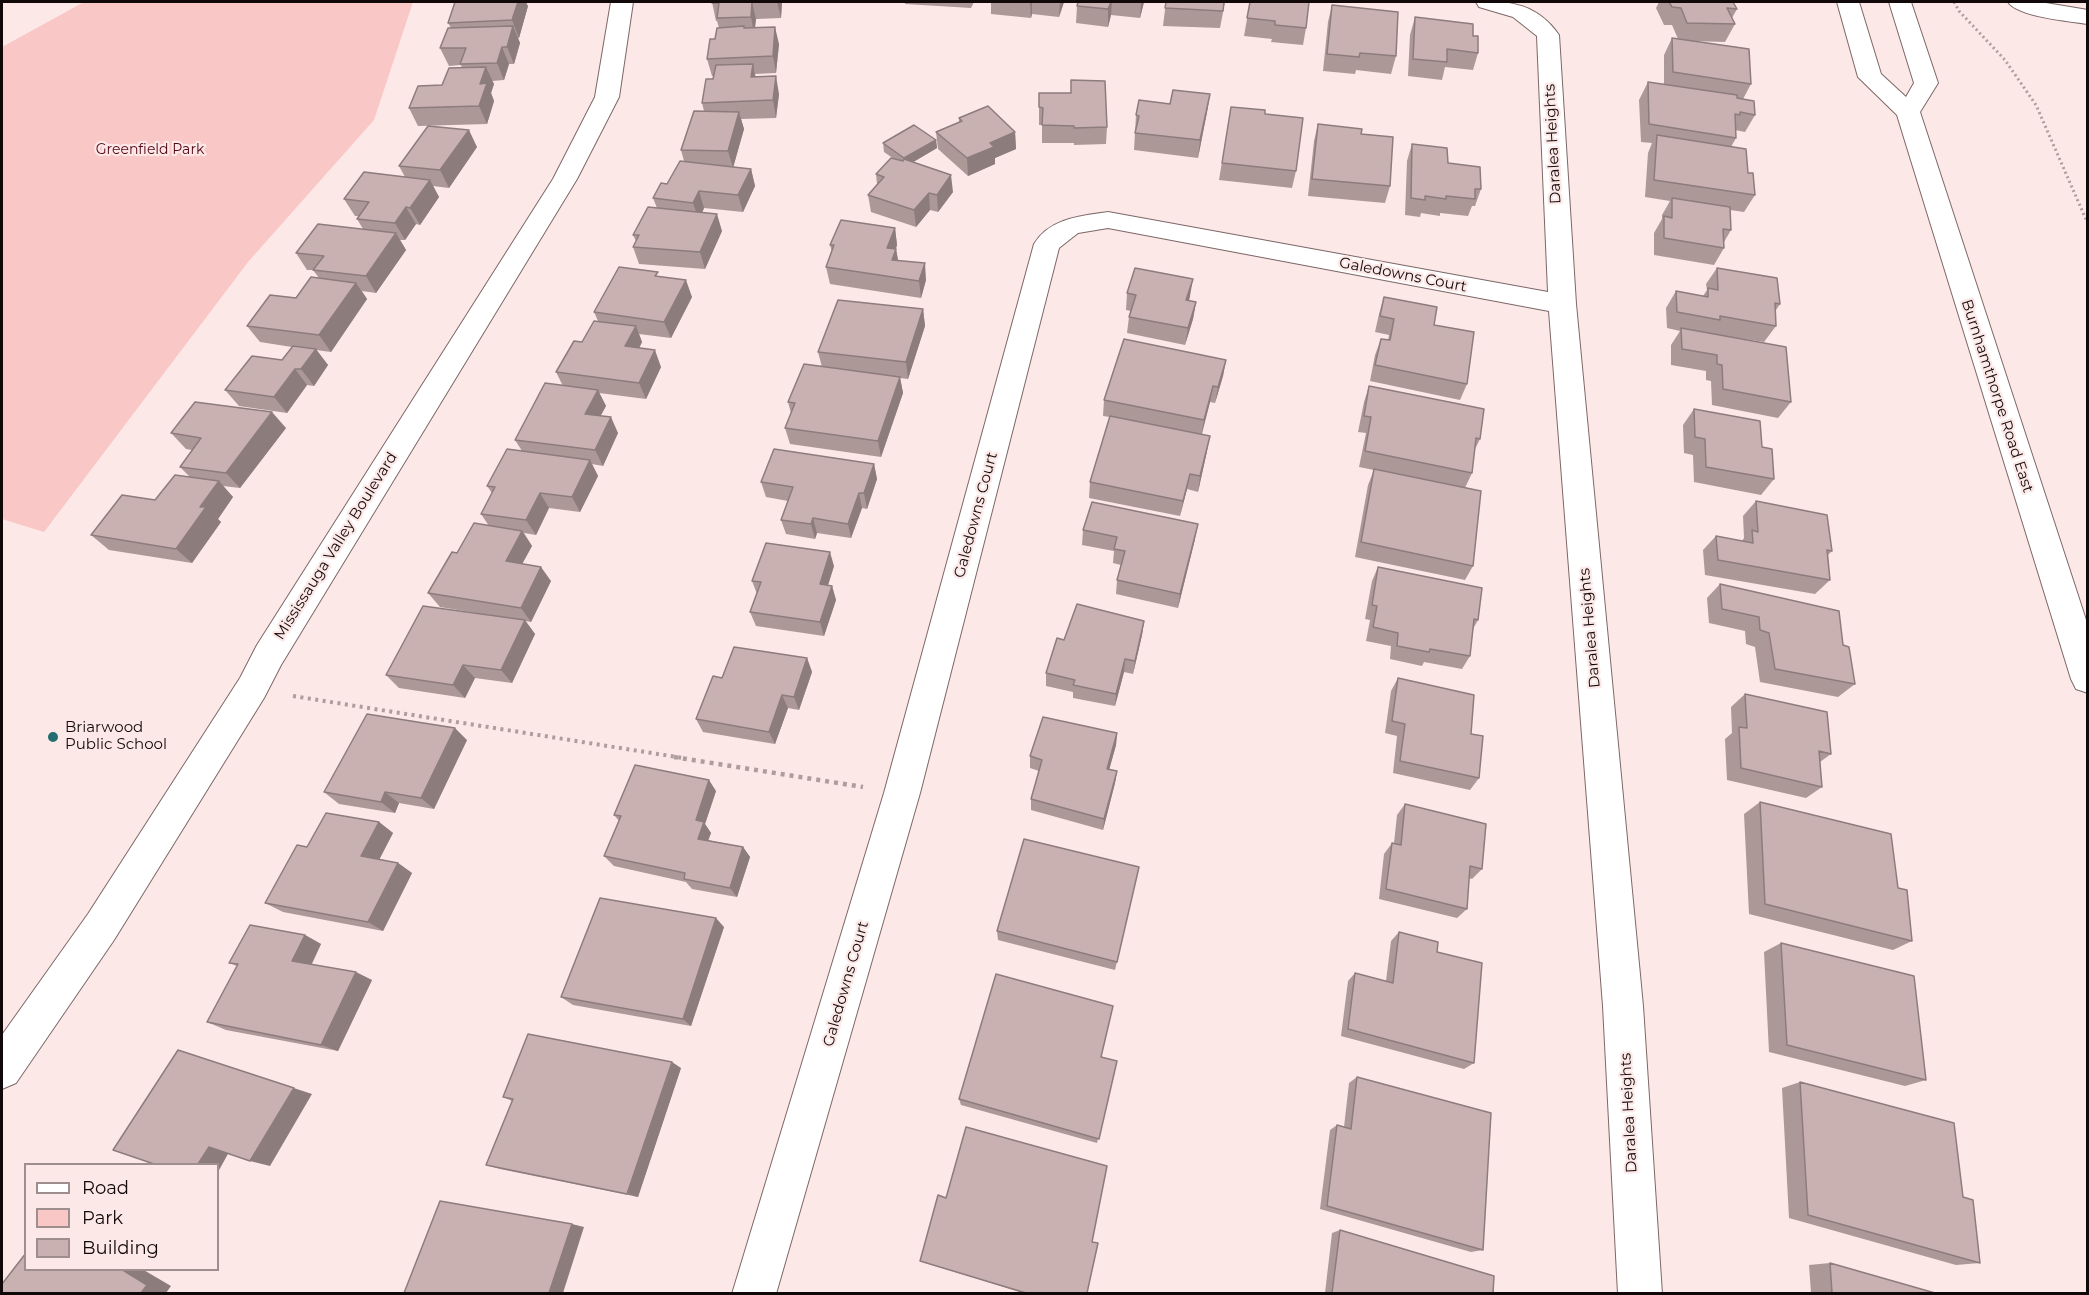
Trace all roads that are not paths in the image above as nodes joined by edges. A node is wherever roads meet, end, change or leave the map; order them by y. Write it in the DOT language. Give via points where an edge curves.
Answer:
graph roads {
  1 [pos="622,2"];
  2 [pos="1487,2"];
  3 [pos="1848,2"];
  4 [pos="1900,2"];
  5 [pos="2019,2"];
  6 [pos="2088,17"];
  7 [pos="1908,112"];
  8 [pos="1562,304"];
  9 [pos="2088,679"];
  10 [pos="2,1069"];
  11 [pos="754,1293"];
  12 [pos="1640,1293"];
  1 -- 10 [label="street, Mississauga Valley Boulevard" via="607,97 565,179 101,927"];
  2 -- 8 [label="street, Daralea Heights" via="1511,7 1535,19 1548,34"];
  3 -- 7 [label="street, Burnhamthorpe Road East" via="1870,77"];
  4 -- 7 [label="street" via="1926,83"];
  5 -- 6 [label="street"];
  7 -- 9 [label="street, Burnhamthorpe Road East"];
  8 -- 11 [label="street, Galedowns Court" via="1108,220 1071,226 1047,244 902,793"];
  8 -- 12 [label="street, Daralea Heights" via="1623,1006"];
}
